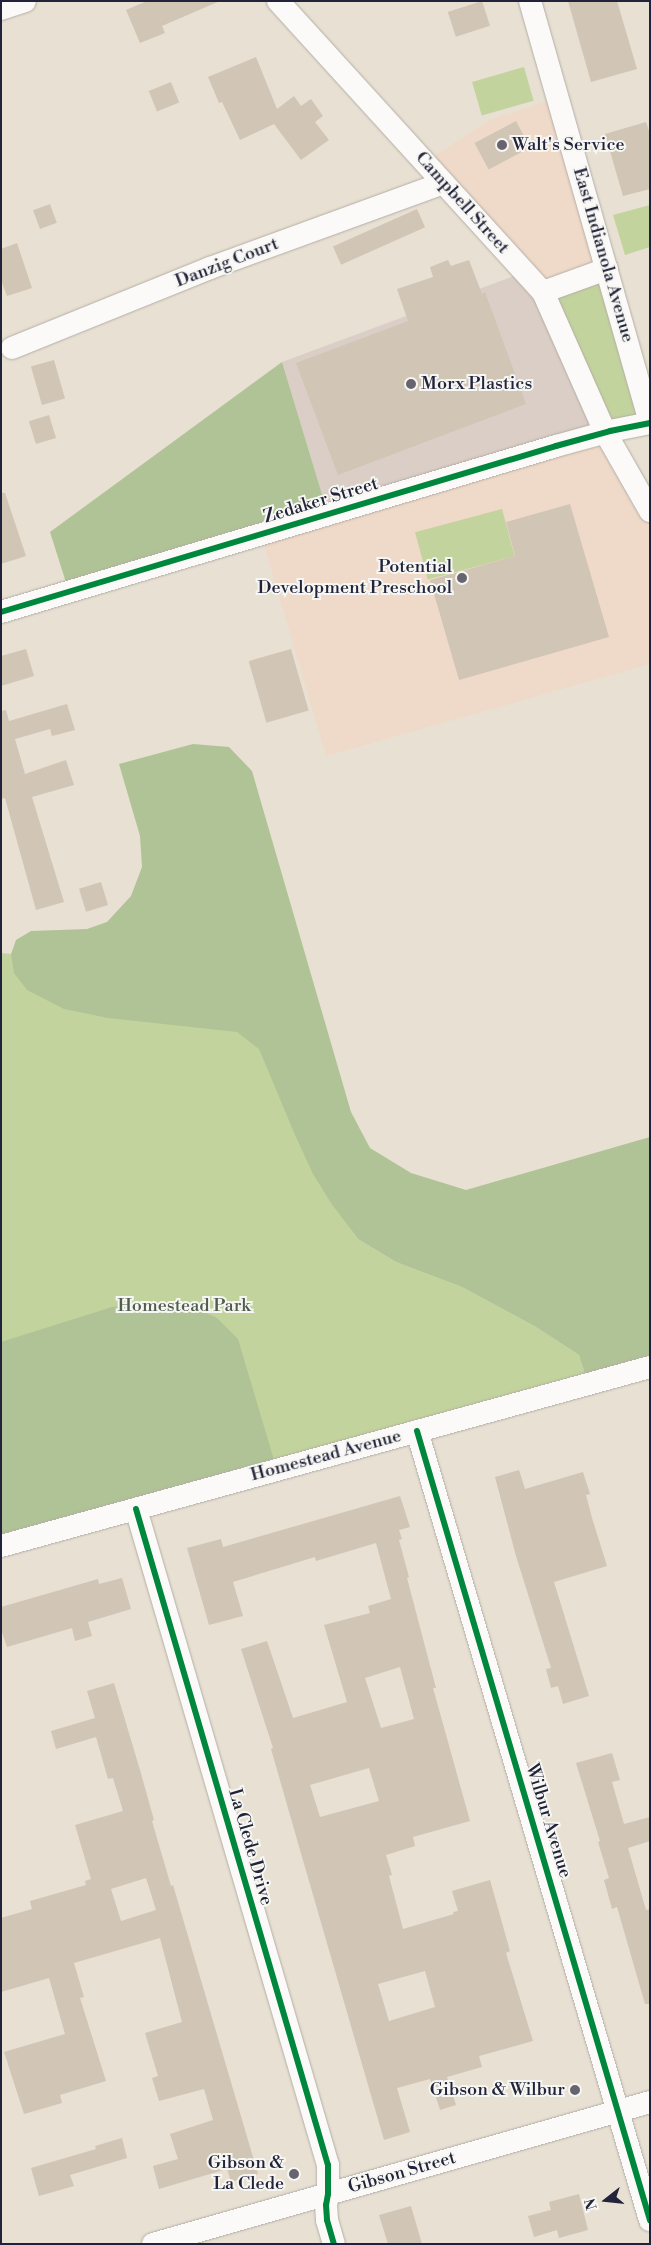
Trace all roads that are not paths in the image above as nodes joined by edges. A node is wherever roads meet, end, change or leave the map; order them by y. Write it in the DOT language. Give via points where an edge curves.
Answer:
graph roads {
  1 [pos="25,1"];
  2 [pos="278,1"];
  3 [pos="530,1"];
  4 [pos="1,9"];
  5 [pos="443,183"];
  6 [pos="608,269"];
  7 [pos="543,292"];
  8 [pos="12,348"];
  9 [pos="650,423"];
  10 [pos="605,432"];
  11 [pos="650,511"];
  12 [pos="1,612"];
  13 [pos="650,1367"];
  14 [pos="417,1431"];
  15 [pos="136,1509"];
  16 [pos="1,1546"];
  17 [pos="650,2102"];
  18 [pos="618,2111"];
  19 [pos="328,2194"];
  20 [pos="650,2220"];
  21 [pos="154,2244"];
  22 [pos="334,2244"];
  1 -- 4 [label="street"];
  2 -- 5 [label="street, Campbell Street"];
  3 -- 6 [label="street, East Indianola Avenue"];
  5 -- 7 [label="street, Campbell Street"];
  5 -- 8 [label="street, Danzig Court" via="210,268"];
  6 -- 7 [label="street"];
  6 -- 9 [label="street, East Indianola Avenue"];
  7 -- 10 [label="street, Campbell Street"];
  9 -- 10 [label="street, Zedaker Street"];
  10 -- 11 [label="street, Campbell Street"];
  10 -- 12 [label="street, Zedaker Street"];
  13 -- 14 [label="street, Homestead Avenue"];
  14 -- 15 [label="street, Homestead Avenue"];
  14 -- 18 [label="street, Wilbur Avenue"];
  15 -- 16 [label="street, Homestead Avenue"];
  15 -- 19 [label="street, La Clede Drive" via="328,2165"];
  17 -- 18 [label="street, Gibson Street"];
  18 -- 19 [label="street, Gibson Street"];
  18 -- 20 [label="street, Wilbur Avenue"];
  19 -- 21 [label="street, Gibson Street"];
  19 -- 22 [label="street, La Clede Drive" via="327,2220"];
}
